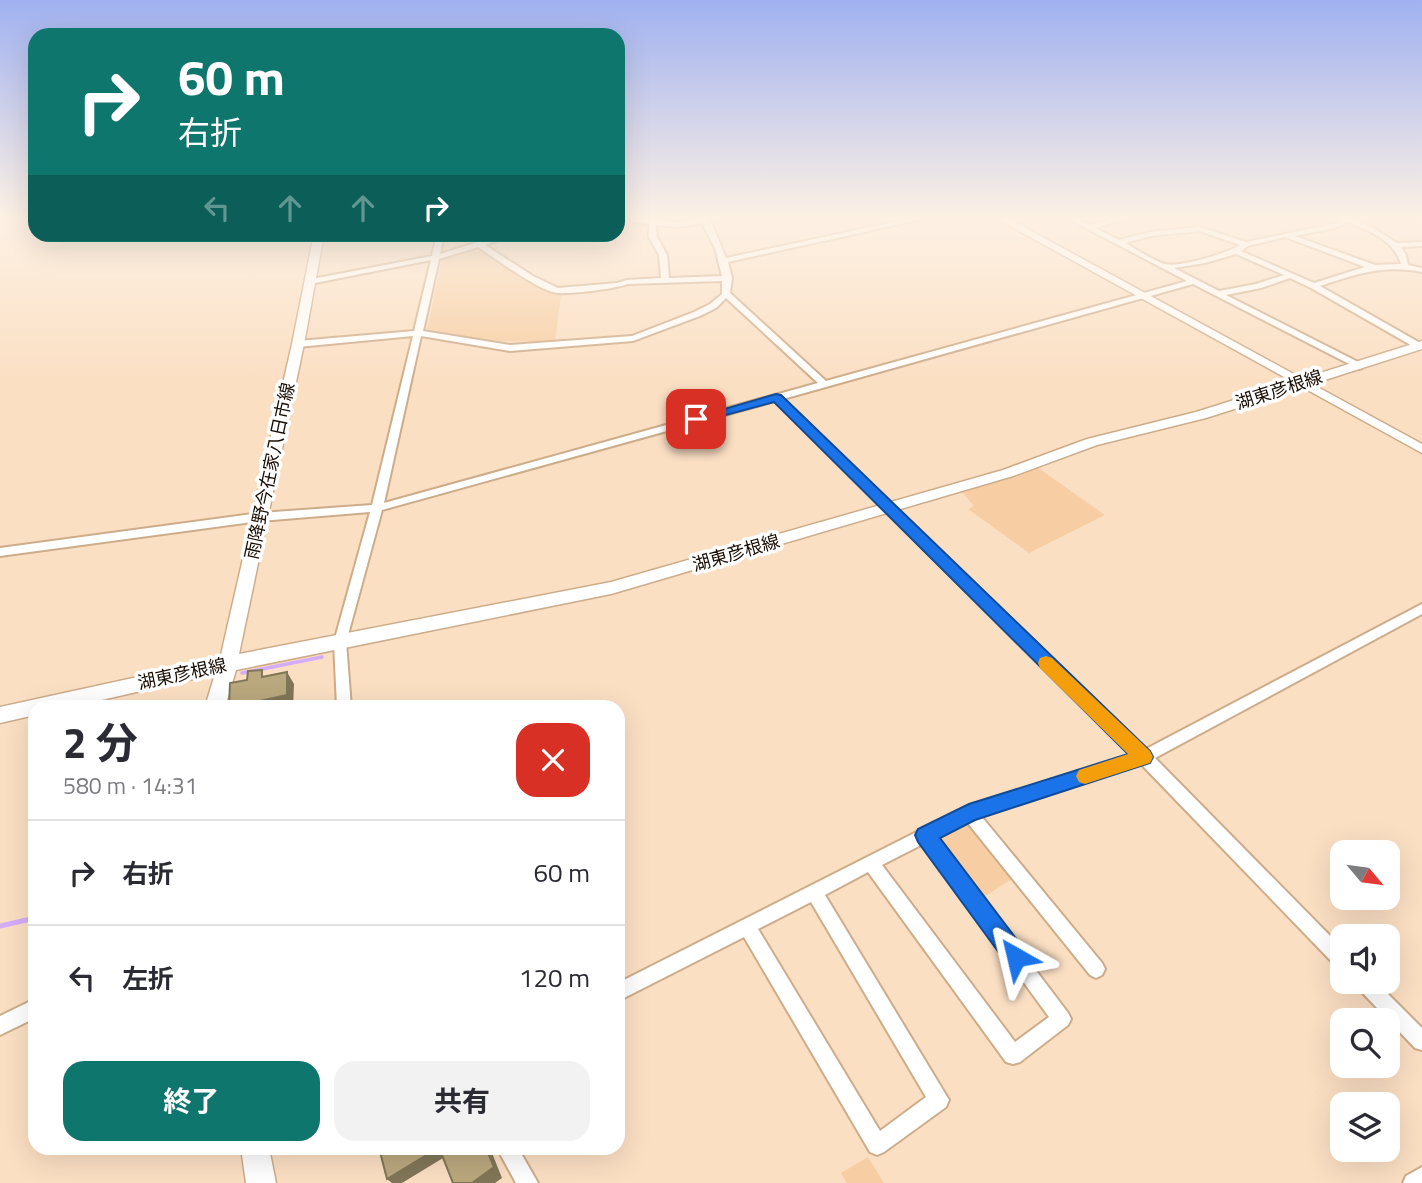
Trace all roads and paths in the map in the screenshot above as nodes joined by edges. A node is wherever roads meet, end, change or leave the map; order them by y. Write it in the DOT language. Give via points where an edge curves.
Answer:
graph roads {
  1 [pos="312,271"];
  2 [pos="365,271"];
  3 [pos="434,271"];
  4 [pos="520,271"];
  5 [pos="664,271"];
  6 [pos="726,271"];
  7 [pos="1094,271"];
  8 [pos="1174,271"];
  9 [pos="1279,271"];
  10 [pos="1359,271"];
  11 [pos="1289,276"];
  12 [pos="728,278"];
  13 [pos="665,280"];
  14 [pos="310,282"];
  15 [pos="1193,282"];
  16 [pos="1314,286"];
  17 [pos="726,294"];
  18 [pos="1218,294"];
  19 [pos="1138,296"];
  20 [pos="419,333"];
  21 [pos="298,344"];
  22 [pos="1420,346"];
  23 [pos="1359,366"];
  24 [pos="823,383"];
  25 [pos="1297,383"];
  26 [pos="776,397"];
  27 [pos="1422,449"];
  28 [pos="377,508"];
  29 [pos="887,509"];
  30 [pos="260,517"];
  31 [pos="0,552"];
  32 [pos="1422,608"];
  33 [pos="340,642"];
  34 [pos="228,664"];
  35 [pos="67,700"];
  36 [pos="217,700"];
  37 [pos="344,700"];
  38 [pos="28,709"];
  39 [pos="0,715"];
  40 [pos="1143,757"];
  41 [pos="969,813"];
  42 [pos="925,835"];
  43 [pos="871,863"];
  44 [pos="814,892"];
  45 [pos="747,926"];
  46 [pos="1330,948"];
  47 [pos="1096,969"];
  48 [pos="625,988"];
  49 [pos="1376,994"];
  50 [pos="28,1012"];
  51 [pos="0,1027"];
  52 [pos="1422,1041"];
  53 [pos="256,1155"];
  54 [pos="512,1155"];
  55 [pos="1422,1177"];
  56 [pos="261,1183"];
  57 [pos="528,1183"];
  58 [pos="1413,1183"];
  1 -- 14 [label="main road, 雨降野今在家八日市線"];
  2 -- 14 [label="street"];
  3 -- 20 [label="street"];
  4 -- 13 [label="street" via="557,291"];
  5 -- 13 [label="street"];
  6 -- 12 [label="street"];
  7 -- 19 [label="street"];
  8 -- 15 [label="street"];
  9 -- 11 [label="street"];
  10 -- 16 [label="street"];
  11 -- 16 [label="street"];
  11 -- 18 [label="street"];
  12 -- 13 [label="street"];
  12 -- 17 [label="street"];
  14 -- 21 [label="main road, 雨降野今在家八日市線"];
  15 -- 18 [label="street"];
  15 -- 19 [label="street"];
  16 -- 22 [label="street"];
  17 -- 20 [label="street" via="698,314 633,338 510,348"];
  17 -- 24 [label="street"];
  18 -- 23 [label="street"];
  19 -- 24 [label="street"];
  19 -- 25 [label="street"];
  20 -- 21 [label="street"];
  20 -- 28 [label="street"];
  21 -- 30 [label="main road, 雨降野今在家八日市線"];
  22 -- 23 [label="main road, 湖東彦根線"];
  23 -- 25 [label="main road, 湖東彦根線"];
  24 -- 26 [label="street"];
  25 -- 27 [label="street"];
  25 -- 29 [label="main road, 湖東彦根線" via="1201,415 1093,442"];
  26 -- 28 [label="street"];
  26 -- 29 [label="street"];
  28 -- 30 [label="street"];
  28 -- 33 [label="street"];
  29 -- 33 [label="main road, 湖東彦根線" via="611,588"];
  29 -- 40 [label="street"];
  30 -- 31 [label="street"];
  30 -- 34 [label="main road, 雨降野今在家八日市線"];
  32 -- 40 [label="street"];
  33 -- 34 [label="main road, 湖東彦根線"];
  33 -- 37 [label="street"];
  34 -- 35 [label="main road, 湖東彦根線"];
  34 -- 36 [label="main road, 雨降野今在家八日市線"];
  38 -- 39 [label="main road, 湖東彦根線"];
  40 -- 41 [label="street"];
  40 -- 46 [label="street"];
  41 -- 42 [label="street"];
  41 -- 47 [label="street"];
  42 -- 43 [label="street"];
  42 -- 43 [label="street" via="1062,1018 1013,1055"];
  43 -- 44 [label="street"];
  44 -- 45 [label="street"];
  44 -- 45 [label="street" via="940,1100 877,1145"];
  45 -- 48 [label="street"];
  49 -- 52 [label="street"];
  50 -- 51 [label="street"];
  53 -- 56 [label="main road"];
  54 -- 57 [label="street"];
  55 -- 58 [label="street"];
}
